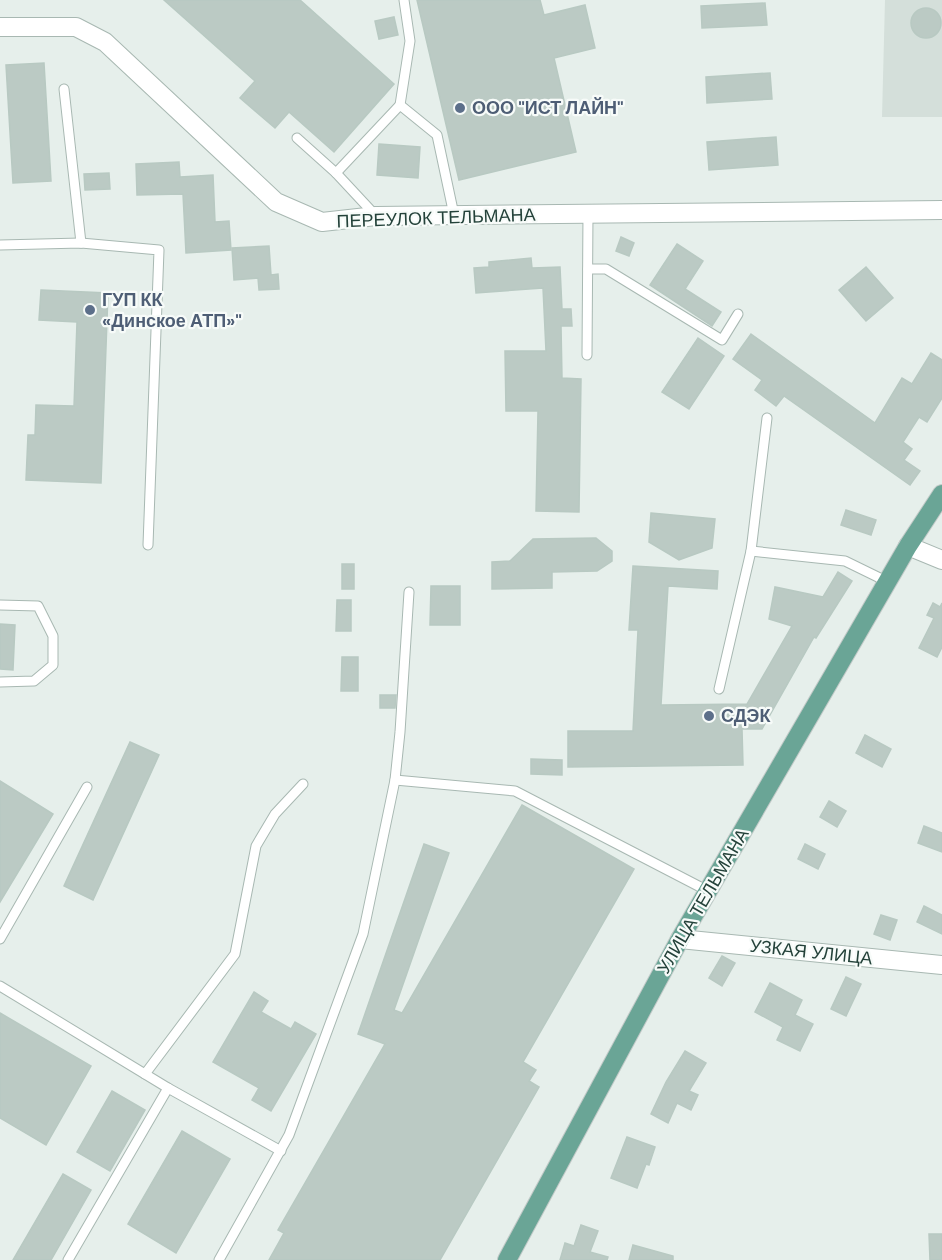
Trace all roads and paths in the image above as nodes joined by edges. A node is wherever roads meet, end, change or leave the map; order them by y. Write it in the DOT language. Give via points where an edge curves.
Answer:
graph roads {
  1 [pos="404,0"];
  2 [pos="0,27"];
  3 [pos="64,89"];
  4 [pos="400,105"];
  5 [pos="297,138"];
  6 [pos="336,173"];
  7 [pos="942,210"];
  8 [pos="588,214"];
  9 [pos="454,215"];
  10 [pos="376,216"];
  11 [pos="81,243"];
  12 [pos="0,245"];
  13 [pos="588,269"];
  14 [pos="738,314"];
  15 [pos="587,355"];
  16 [pos="767,418"];
  17 [pos="942,494"];
  18 [pos="148,545"];
  19 [pos="908,546"];
  20 [pos="751,551"];
  21 [pos="942,560"];
  22 [pos="888,582"];
  23 [pos="409,592"];
  24 [pos="0,605"];
  25 [pos="0,682"];
  26 [pos="719,689"];
  27 [pos="394,780"];
  28 [pos="303,784"];
  29 [pos="87,788"];
  30 [pos="708,891"];
  31 [pos="0,939"];
  32 [pos="680,939"];
  33 [pos="942,965"];
  34 [pos="0,986"];
  35 [pos="145,1074"];
  36 [pos="168,1088"];
  37 [pos="281,1151"];
  38 [pos="68,1260"];
  39 [pos="219,1260"];
  40 [pos="507,1260"];
  1 -- 4 [label="lane" via="410,41"];
  2 -- 10 [label="street, ПЕРЕУЛОК ТЕЛЬМАНА" via="76,27 105,42 276,202 322,222"];
  3 -- 11 [label="lane"];
  4 -- 6 [label="lane"];
  4 -- 9 [label="lane" via="437,135"];
  5 -- 6 [label="lane"];
  6 -- 10 [label="lane"];
  7 -- 8 [label="street, ПЕРЕУЛОК ТЕЛЬМАНА"];
  8 -- 9 [label="street, ПЕРЕУЛОК ТЕЛЬМАНА"];
  8 -- 13 [label="lane"];
  9 -- 10 [label="street, ПЕРЕУЛОК ТЕЛЬМАНА"];
  11 -- 12 [label="lane"];
  11 -- 18 [label="lane" via="159,250"];
  13 -- 14 [label="lane" via="606,269 722,340"];
  13 -- 15 [label="lane"];
  16 -- 20 [label="lane"];
  17 -- 19 [label="main road, УЛИЦА ТЕЛЬМАНА"];
  19 -- 21 [label="street"];
  19 -- 22 [label="main road, УЛИЦА ТЕЛЬМАНА"];
  20 -- 22 [label="lane" via="845,561"];
  20 -- 26 [label="lane"];
  22 -- 30 [label="main road, УЛИЦА ТЕЛЬМАНА"];
  23 -- 27 [label="lane"];
  24 -- 25 [label="lane" via="38,606 53,636 53,664 34,681"];
  27 -- 30 [label="lane" via="515,791"];
  27 -- 37 [label="lane" via="363,934"];
  28 -- 35 [label="lane" via="275,814 256,846 235,954"];
  29 -- 31 [label="lane"];
  30 -- 32 [label="main road, УЛИЦА ТЕЛЬМАНА"];
  32 -- 33 [label="street, УЗКАЯ УЛИЦА"];
  32 -- 40 [label="main road, УЛИЦА ТЕЛЬМАНА"];
  34 -- 35 [label="lane"];
  35 -- 36 [label="lane"];
  36 -- 37 [label="lane"];
  36 -- 38 [label="lane"];
  37 -- 39 [label="lane"];
}
